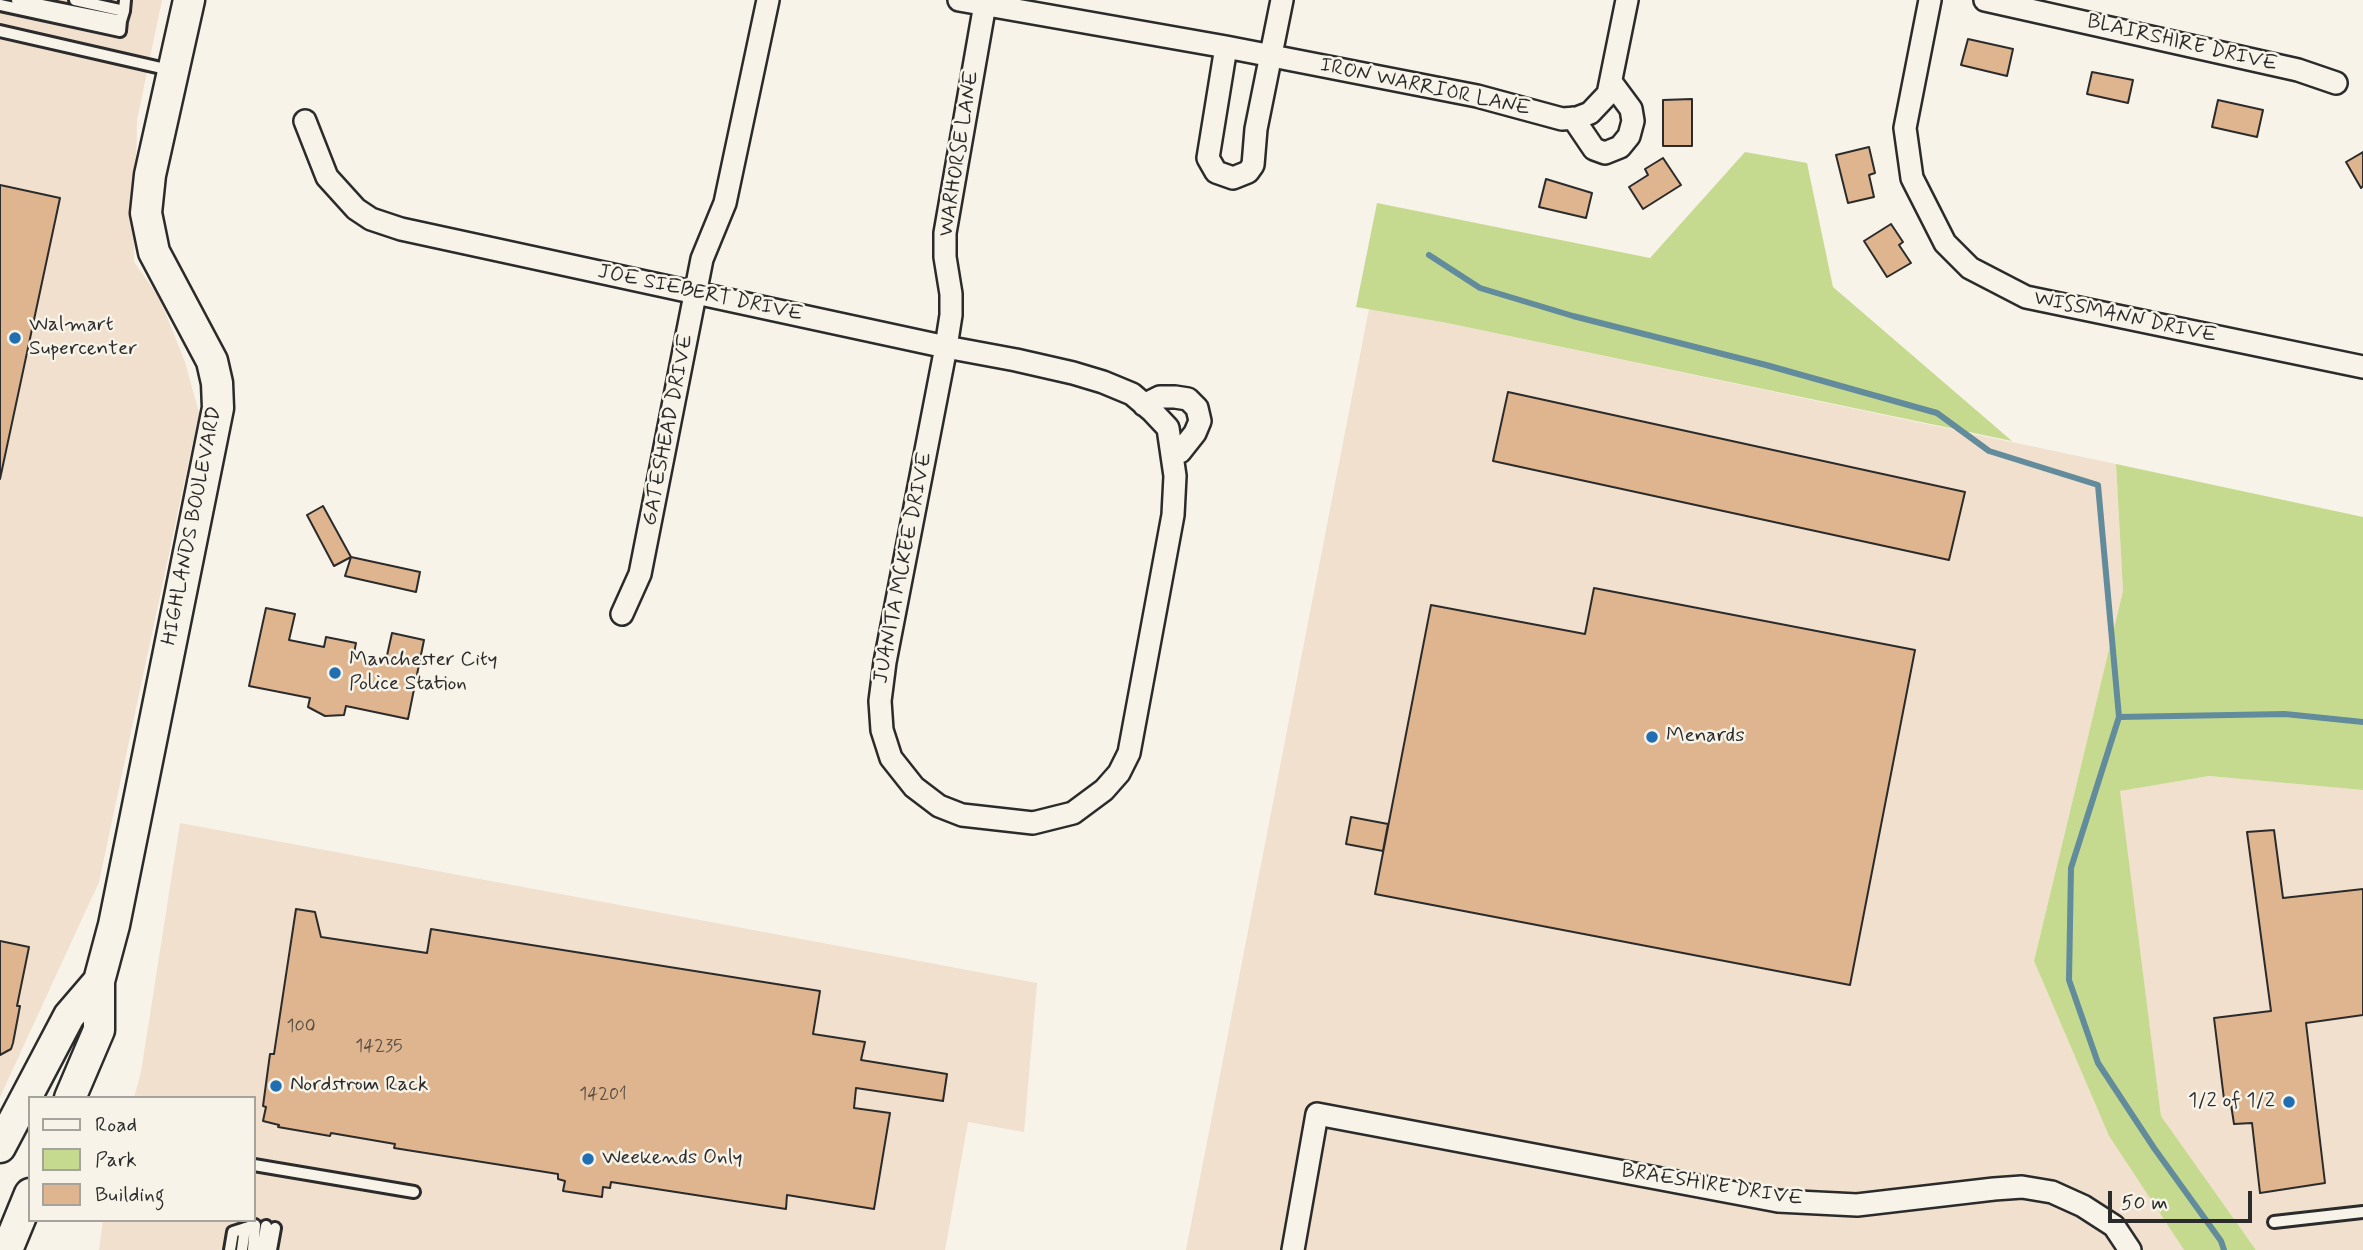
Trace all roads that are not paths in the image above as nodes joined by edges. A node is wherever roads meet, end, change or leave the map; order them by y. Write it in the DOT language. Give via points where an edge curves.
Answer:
graph roads {
  1 [pos="17,0"];
  2 [pos="75,0"];
  3 [pos="189,0"];
  4 [pos="768,0"];
  5 [pos="959,0"];
  6 [pos="1282,0"];
  7 [pos="1627,0"];
  8 [pos="1930,0"];
  9 [pos="1985,0"];
  10 [pos="985,4"];
  11 [pos="0,5"];
  12 [pos="123,11"];
  13 [pos="0,30"];
  14 [pos="1226,47"];
  15 [pos="1271,57"];
  16 [pos="173,71"];
  17 [pos="1611,82"];
  18 [pos="2336,83"];
  19 [pos="1575,118"];
  20 [pos="305,121"];
  21 [pos="696,293"];
  22 [pos="946,346"];
  23 [pos="2363,367"];
  24 [pos="1144,405"];
  25 [pos="1168,428"];
  26 [pos="1172,455"];
  27 [pos="622,614"];
  28 [pos="99,981"];
  29 [pos="72,1096"];
  30 [pos="0,1147"];
  31 [pos="256,1165"];
  32 [pos="414,1192"];
  33 [pos="28,1199"];
  34 [pos="2363,1212"];
  35 [pos="2274,1222"];
  36 [pos="260,1227"];
  37 [pos="7,1250"];
  38 [pos="230,1250"];
  39 [pos="242,1250"];
  40 [pos="253,1250"];
  41 [pos="262,1250"];
  42 [pos="271,1250"];
  43 [pos="1293,1250"];
  44 [pos="2130,1250"];
  1 -- 12 [label="lane"];
  2 -- 12 [label="lane"];
  3 -- 16 [label="street, HIGHLANDS BOULEVARD"];
  4 -- 21 [label="street, GATESHEAD DRIVE" via="725,203 702,259"];
  5 -- 10 [label="street, IRON WARRIOR LANE"];
  6 -- 15 [label="street"];
  7 -- 17 [label="street"];
  8 -- 23 [label="street, WISSMANN DRIVE" via="1905,128 1912,178 1945,243 1970,268 2026,297"];
  9 -- 18 [label="street, BLAIRSHIRE DRIVE" via="2298,70"];
  10 -- 14 [label="street, IRON WARRIOR LANE"];
  10 -- 22 [label="street, WARHORSE LANE" via="947,220 945,257 951,315"];
  11 -- 12 [label="lane" via="120,31"];
  13 -- 16 [label="lane"];
  14 -- 15 [label="street, IRON WARRIOR LANE"];
  14 -- 15 [label="street" via="1208,158 1216,172 1233,178 1253,165"];
  15 -- 19 [label="street, IRON WARRIOR LANE" via="1477,96 1562,119"];
  16 -- 28 [label="street, HIGHLANDS BOULEVARD" via="146,213 154,253 212,361 218,408"];
  17 -- 19 [label="street" via="1600,105"];
  17 -- 19 [label="street" via="1631,109 1633,121 1620,147 1605,153 1594,149"];
  20 -- 21 [label="street, JOE SIEBERT DRIVE" via="327,177 371,219"];
  21 -- 22 [label="street, JOE SIEBERT DRIVE"];
  21 -- 27 [label="street, GATESHEAD DRIVE" via="640,574"];
  22 -- 24 [label="street, JOE SIEBERT DRIVE" via="1093,379 1132,394"];
  22 -- 26 [label="street, JUANITA MCKEE DRIVE" via="880,701 882,730 891,758 914,787 939,806 962,815 1033,823 1073,813 1119,774 1129,753 1173,516"];
  24 -- 25 [label="street, JOE SIEBERT DRIVE"];
  24 -- 26 [label="street" via="1160,397 1175,397 1188,399 1197,408 1200,421 1195,433"];
  25 -- 26 [label="street, JUANITA MCKEE DRIVE"];
  28 -- 29 [label="street, HIGHLANDS BOULEVARD" via="99,1030"];
  28 -- 30 [label="street, HIGHLANDS BOULEVARD" via="69,1016"];
  31 -- 32 [label="lane"];
  33 -- 37 [label="street"];
  34 -- 35 [label="lane"];
  36 -- 38 [label="lane" via="233,1232"];
  36 -- 39 [label="lane"];
  36 -- 40 [label="lane"];
  36 -- 41 [label="lane"];
  36 -- 42 [label="lane"];
  43 -- 44 [label="street, BRAESHIRE DRIVE" via="1317,1114 1778,1201 1857,1205 1994,1188 2052,1192 2114,1226"];
}
